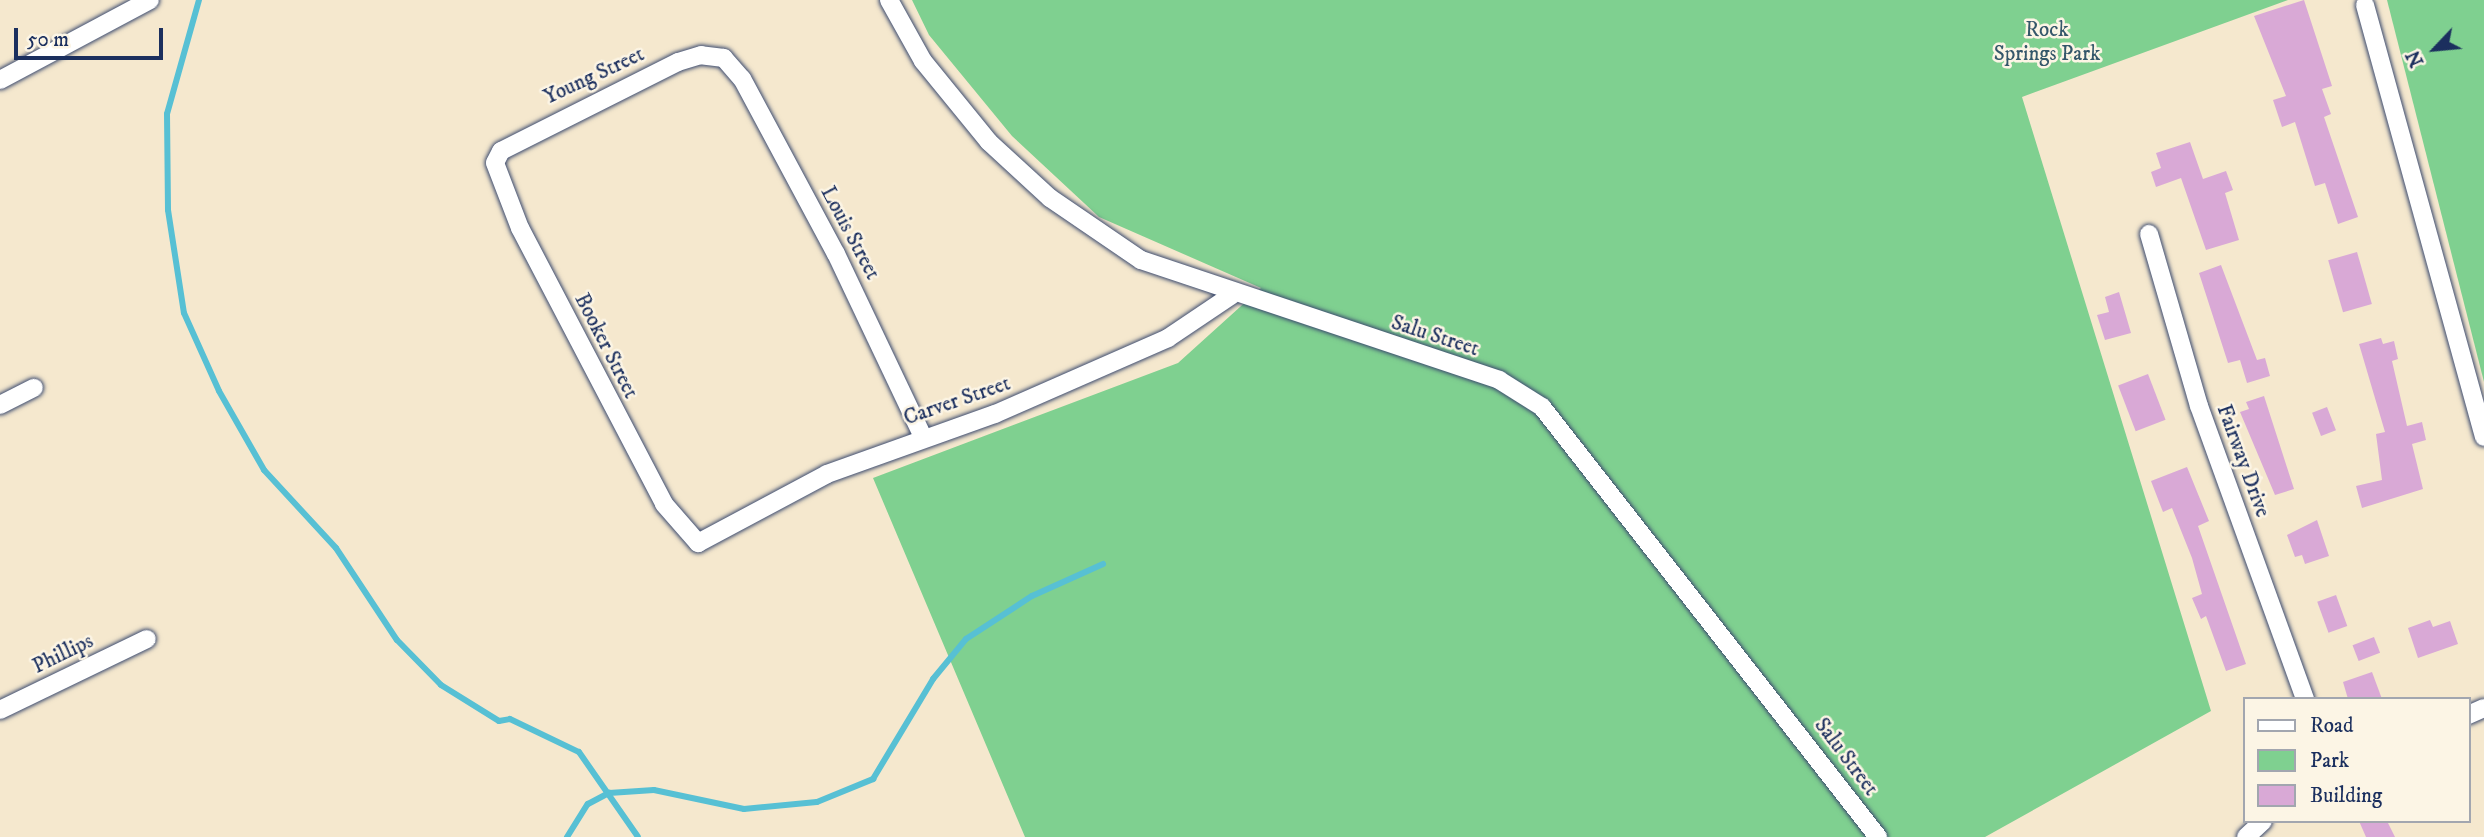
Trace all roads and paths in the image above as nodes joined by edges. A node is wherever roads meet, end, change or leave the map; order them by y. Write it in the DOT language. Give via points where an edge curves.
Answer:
graph roads {
  1 [pos="150,0"];
  2 [pos="889,0"];
  3 [pos="2365,5"];
  4 [pos="724,58"];
  5 [pos="0,80"];
  6 [pos="495,163"];
  7 [pos="2149,234"];
  8 [pos="1232,295"];
  9 [pos="34,388"];
  10 [pos="0,405"];
  11 [pos="923,437"];
  12 [pos="2484,437"];
  13 [pos="693,541"];
  14 [pos="147,639"];
  15 [pos="2304,697"];
  16 [pos="0,710"];
  17 [pos="2261,823"];
  18 [pos="1878,837"];
  19 [pos="2246,837"];
  1 -- 5 [label="street"];
  2 -- 8 [label="street, Salu Street" via="953,101 1050,198 1141,260"];
  3 -- 12 [label="street"];
  4 -- 6 [label="street, Young Street" via="689,58 614,90 509,145"];
  4 -- 11 [label="street, Louis Street" via="741,79 836,254"];
  6 -- 13 [label="street, Booker Street" via="520,228 627,438"];
  7 -- 15 [label="street, Fairway Drive" via="2199,406"];
  8 -- 11 [label="street, Carver Street" via="1168,338 995,414"];
  8 -- 18 [label="street, Salu Street" via="1499,380 1542,407"];
  9 -- 10 [label="street"];
  11 -- 13 [label="street, Carver Street" via="827,474 704,542"];
  14 -- 16 [label="street, Phillips"];
  17 -- 19 [label="street"];
}
